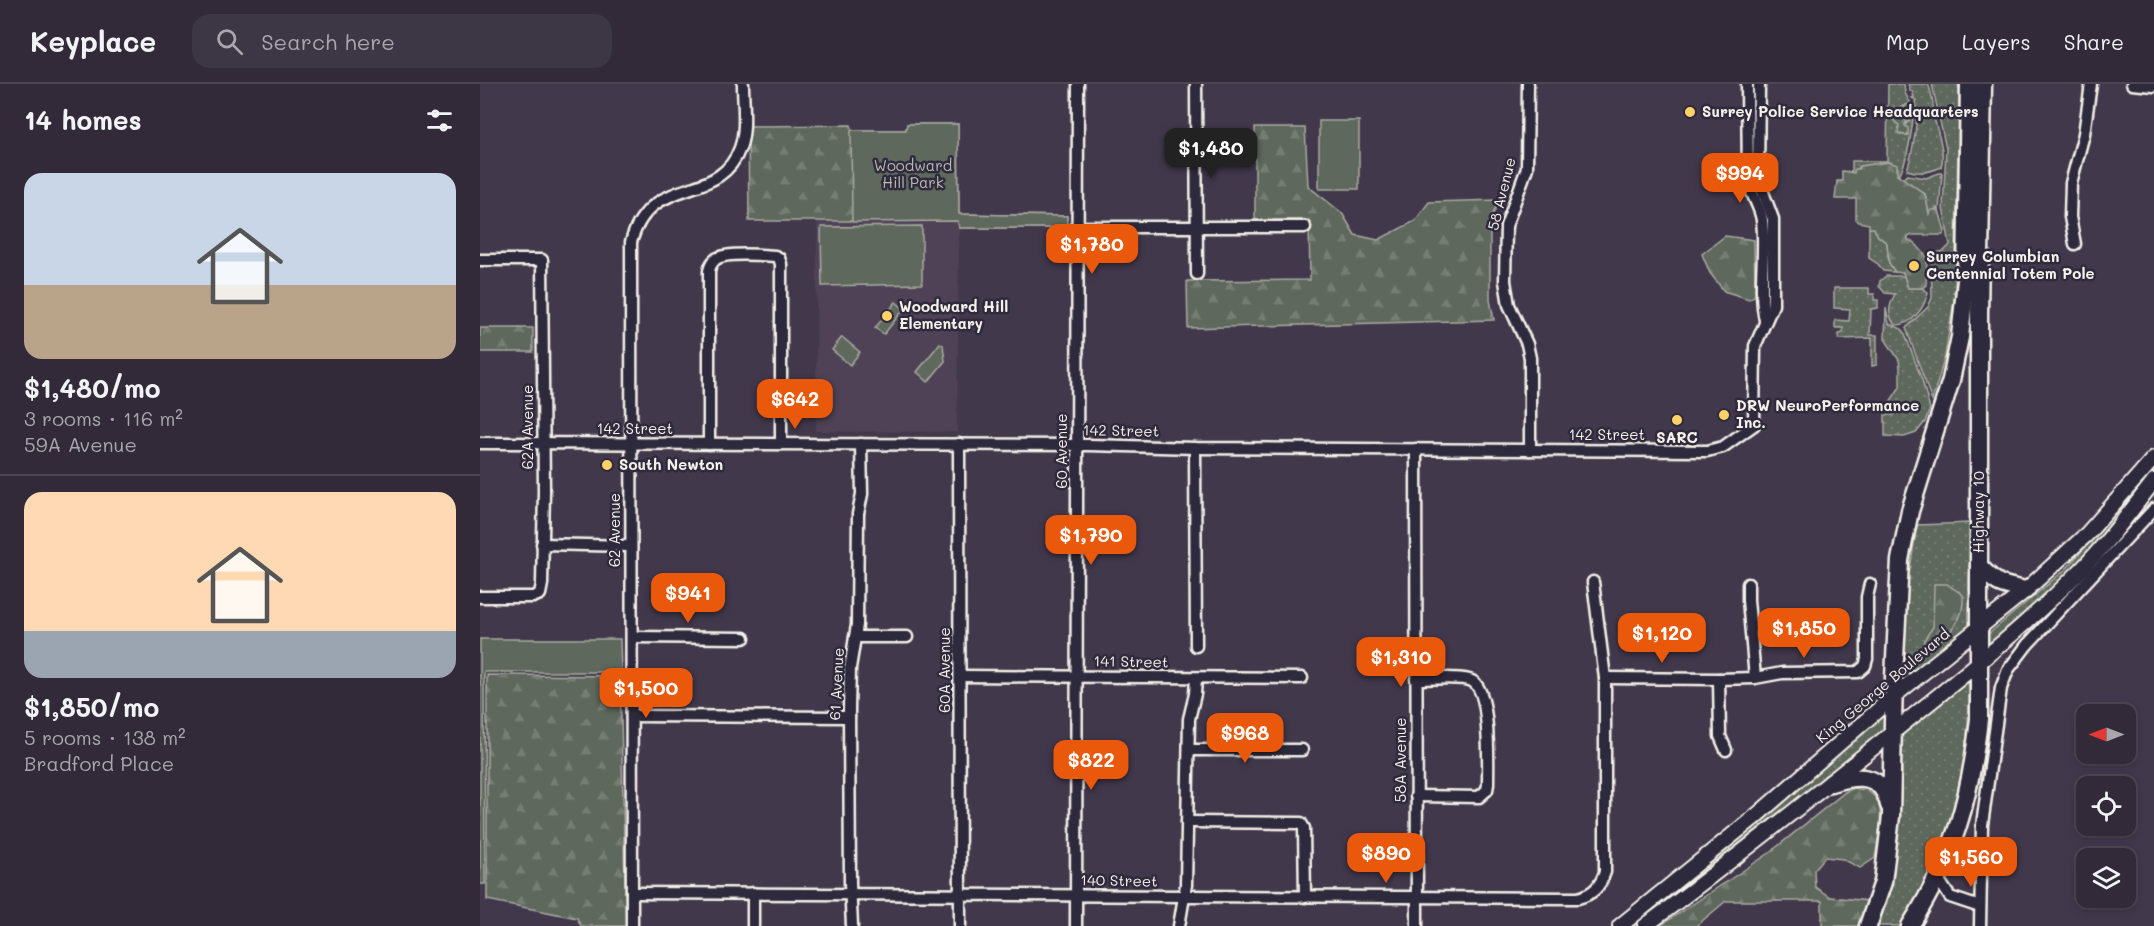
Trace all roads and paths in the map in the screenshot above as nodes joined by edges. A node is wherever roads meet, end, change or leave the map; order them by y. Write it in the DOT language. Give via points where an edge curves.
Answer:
graph roads {
  1 [pos="743,84"];
  2 [pos="1078,84"];
  3 [pos="1196,84"];
  4 [pos="1528,84"];
  5 [pos="1747,84"];
  6 [pos="1758,84"];
  7 [pos="1969,84"];
  8 [pos="1983,84"];
  9 [pos="2091,84"];
  10 [pos="2132,84"];
  11 [pos="2154,86"];
  12 [pos="1078,227"];
  13 [pos="1197,227"];
  14 [pos="1305,227"];
  15 [pos="2075,244"];
  16 [pos="480,260"];
  17 [pos="1197,274"];
  18 [pos="1765,320"];
  19 [pos="480,443"];
  20 [pos="543,443"];
  21 [pos="630,444"];
  22 [pos="709,444"];
  23 [pos="781,444"];
  24 [pos="861,444"];
  25 [pos="959,444"];
  26 [pos="1077,445"];
  27 [pos="1195,448"];
  28 [pos="1416,449"];
  29 [pos="1530,450"];
  30 [pos="2154,458"];
  31 [pos="2154,481"];
  32 [pos="2154,509"];
  33 [pos="542,544"];
  34 [pos="630,546"];
  35 [pos="1979,566"];
  36 [pos="1593,582"];
  37 [pos="1748,584"];
  38 [pos="1870,584"];
  39 [pos="2026,590"];
  40 [pos="480,597"];
  41 [pos="1979,628"];
  42 [pos="632,637"];
  43 [pos="907,637"];
  44 [pos="744,638"];
  45 [pos="855,638"];
  46 [pos="1196,646"];
  47 [pos="1979,663"];
  48 [pos="960,676"];
  49 [pos="1077,677"];
  50 [pos="1196,678"];
  51 [pos="1302,678"];
  52 [pos="1605,678"];
  53 [pos="1755,678"];
  54 [pos="1416,679"];
  55 [pos="1719,679"];
  56 [pos="1894,696"];
  57 [pos="632,716"];
  58 [pos="849,717"];
  59 [pos="1893,733"];
  60 [pos="1189,750"];
  61 [pos="1302,750"];
  62 [pos="1726,750"];
  63 [pos="1831,783"];
  64 [pos="1416,795"];
  65 [pos="1891,816"];
  66 [pos="1187,822"];
  67 [pos="1942,886"];
  68 [pos="632,893"];
  69 [pos="753,893"];
  70 [pos="851,895"];
  71 [pos="960,895"];
  72 [pos="1076,896"];
  73 [pos="1185,897"];
  74 [pos="1305,897"];
  75 [pos="1416,898"];
  76 [pos="1980,907"];
  77 [pos="632,926"];
  78 [pos="753,926"];
  79 [pos="852,926"];
  80 [pos="960,926"];
  81 [pos="1076,926"];
  82 [pos="1179,926"];
  83 [pos="1417,926"];
  84 [pos="1620,926"];
  85 [pos="1645,926"];
  86 [pos="1868,926"];
  87 [pos="1910,926"];
  88 [pos="1980,926"];
  1 -- 21 [label="street, 62 Avenue" via="743,136 736,157 704,185 658,201 634,231"];
  2 -- 12 [label="street, 60 Avenue"];
  3 -- 13 [label="street"];
  4 -- 29 [label="street, 58 Avenue" via="1527,168 1506,226 1505,281 1509,305 1530,358"];
  5 -- 18 [label="street" via="1748,179 1762,220"];
  6 -- 18 [label="street" via="1758,179 1770,209 1773,230 1773,305"];
  7 -- 56 [label="highway" via="1966,280 1960,337 1901,551"];
  8 -- 35 [label="highway, Highway 10" via="1978,323"];
  9 -- 15 [label="street" via="2084,134 2071,183 2070,217"];
  10 -- 11 [label="street"];
  12 -- 13 [label="street"];
  12 -- 26 [label="street, 60 Avenue"];
  13 -- 14 [label="street"];
  13 -- 17 [label="street"];
  16 -- 20 [label="street, 62A Avenue" via="542,260"];
  18 -- 29 [label="street, 142 Street" via="1755,346 1754,425 1723,447 1710,451"];
  19 -- 20 [label="street, 142 Street"];
  20 -- 21 [label="street, 142 Street"];
  20 -- 33 [label="street, 62A Avenue"];
  21 -- 22 [label="street, 142 Street"];
  21 -- 34 [label="street, 62 Avenue"];
  22 -- 23 [label="street, 142 Street"];
  22 -- 23 [label="street" via="709,271 713,261 720,257 772,256 779,258 781,264"];
  23 -- 24 [label="street, 142 Street"];
  24 -- 25 [label="street, 142 Street"];
  24 -- 45 [label="street, 61 Avenue"];
  25 -- 26 [label="street, 142 Street"];
  25 -- 48 [label="street, 60A Avenue"];
  26 -- 27 [label="street, 142 Street"];
  26 -- 49 [label="street, 60 Avenue"];
  27 -- 28 [label="street, 142 Street"];
  27 -- 46 [label="street"];
  28 -- 29 [label="street, 142 Street"];
  28 -- 54 [label="street, 58A Avenue"];
  30 -- 39 [label="main road, King George Boulevard" via="2087,534"];
  31 -- 47 [label="main road" via="2083,567"];
  32 -- 76 [label="street" via="2008,670 2001,688 1982,825"];
  33 -- 34 [label="street"];
  33 -- 40 [label="street, 62A Avenue" via="540,594"];
  34 -- 42 [label="street, 62 Avenue"];
  35 -- 39 [label="highway" via="2001,585"];
  35 -- 41 [label="highway, Highway 10"];
  36 -- 52 [label="street"];
  37 -- 53 [label="street"];
  38 -- 53 [label="street" via="1866,597 1866,659 1862,669 1852,673 1782,673"];
  39 -- 41 [label="main road, King George Boulevard"];
  41 -- 47 [label="highway, Highway 10"];
  41 -- 56 [label="main road, King George Boulevard"];
  42 -- 44 [label="street"];
  42 -- 57 [label="street, 62 Avenue"];
  43 -- 45 [label="street"];
  45 -- 58 [label="street, 61 Avenue"];
  47 -- 59 [label="main road"];
  47 -- 67 [label="highway, Highway 10" via="1974,765"];
  48 -- 49 [label="street, 141 Street"];
  48 -- 71 [label="street, 60A Avenue"];
  49 -- 50 [label="street, 141 Street"];
  49 -- 72 [label="street, 60 Avenue"];
  50 -- 51 [label="street, 141 Street"];
  50 -- 60 [label="street" via="1189,718"];
  52 -- 55 [label="street"];
  52 -- 75 [label="street, 140 Street" via="1605,872 1601,884 1578,898"];
  53 -- 55 [label="street"];
  54 -- 64 [label="street, 58A Avenue"];
  54 -- 64 [label="street" via="1468,679 1480,690 1488,727 1487,790 1479,797"];
  55 -- 62 [label="street" via="1720,736"];
  56 -- 59 [label="highway"];
  56 -- 84 [label="main road, King George Boulevard" via="1756,816"];
  57 -- 58 [label="street"];
  57 -- 68 [label="street, 62 Avenue"];
  58 -- 70 [label="street, 61 Avenue"];
  59 -- 63 [label="main road"];
  59 -- 65 [label="highway"];
  60 -- 61 [label="street"];
  60 -- 66 [label="street"];
  63 -- 65 [label="highway" via="1861,776 1870,779 1882,788"];
  63 -- 85 [label="main road"];
  64 -- 75 [label="street, 58A Avenue"];
  65 -- 86 [label="highway" via="1883,882"];
  66 -- 73 [label="street"];
  66 -- 74 [label="street" via="1303,825"];
  67 -- 76 [label="street" via="1950,897"];
  67 -- 87 [label="highway, Highway 10"];
  68 -- 69 [label="street, 140 Street"];
  68 -- 77 [label="street, 62 Avenue"];
  69 -- 70 [label="street, 140 Street"];
  69 -- 78 [label="street"];
  70 -- 71 [label="street, 140 Street"];
  70 -- 79 [label="street, 61 Avenue"];
  71 -- 72 [label="street, 140 Street"];
  71 -- 80 [label="street, 60A Avenue"];
  72 -- 73 [label="street, 140 Street"];
  72 -- 81 [label="street, 60 Avenue"];
  73 -- 74 [label="street, 140 Street"];
  73 -- 82 [label="street"];
  74 -- 75 [label="street, 140 Street"];
  75 -- 83 [label="street, 58A Avenue"];
  76 -- 88 [label="street"];
}
